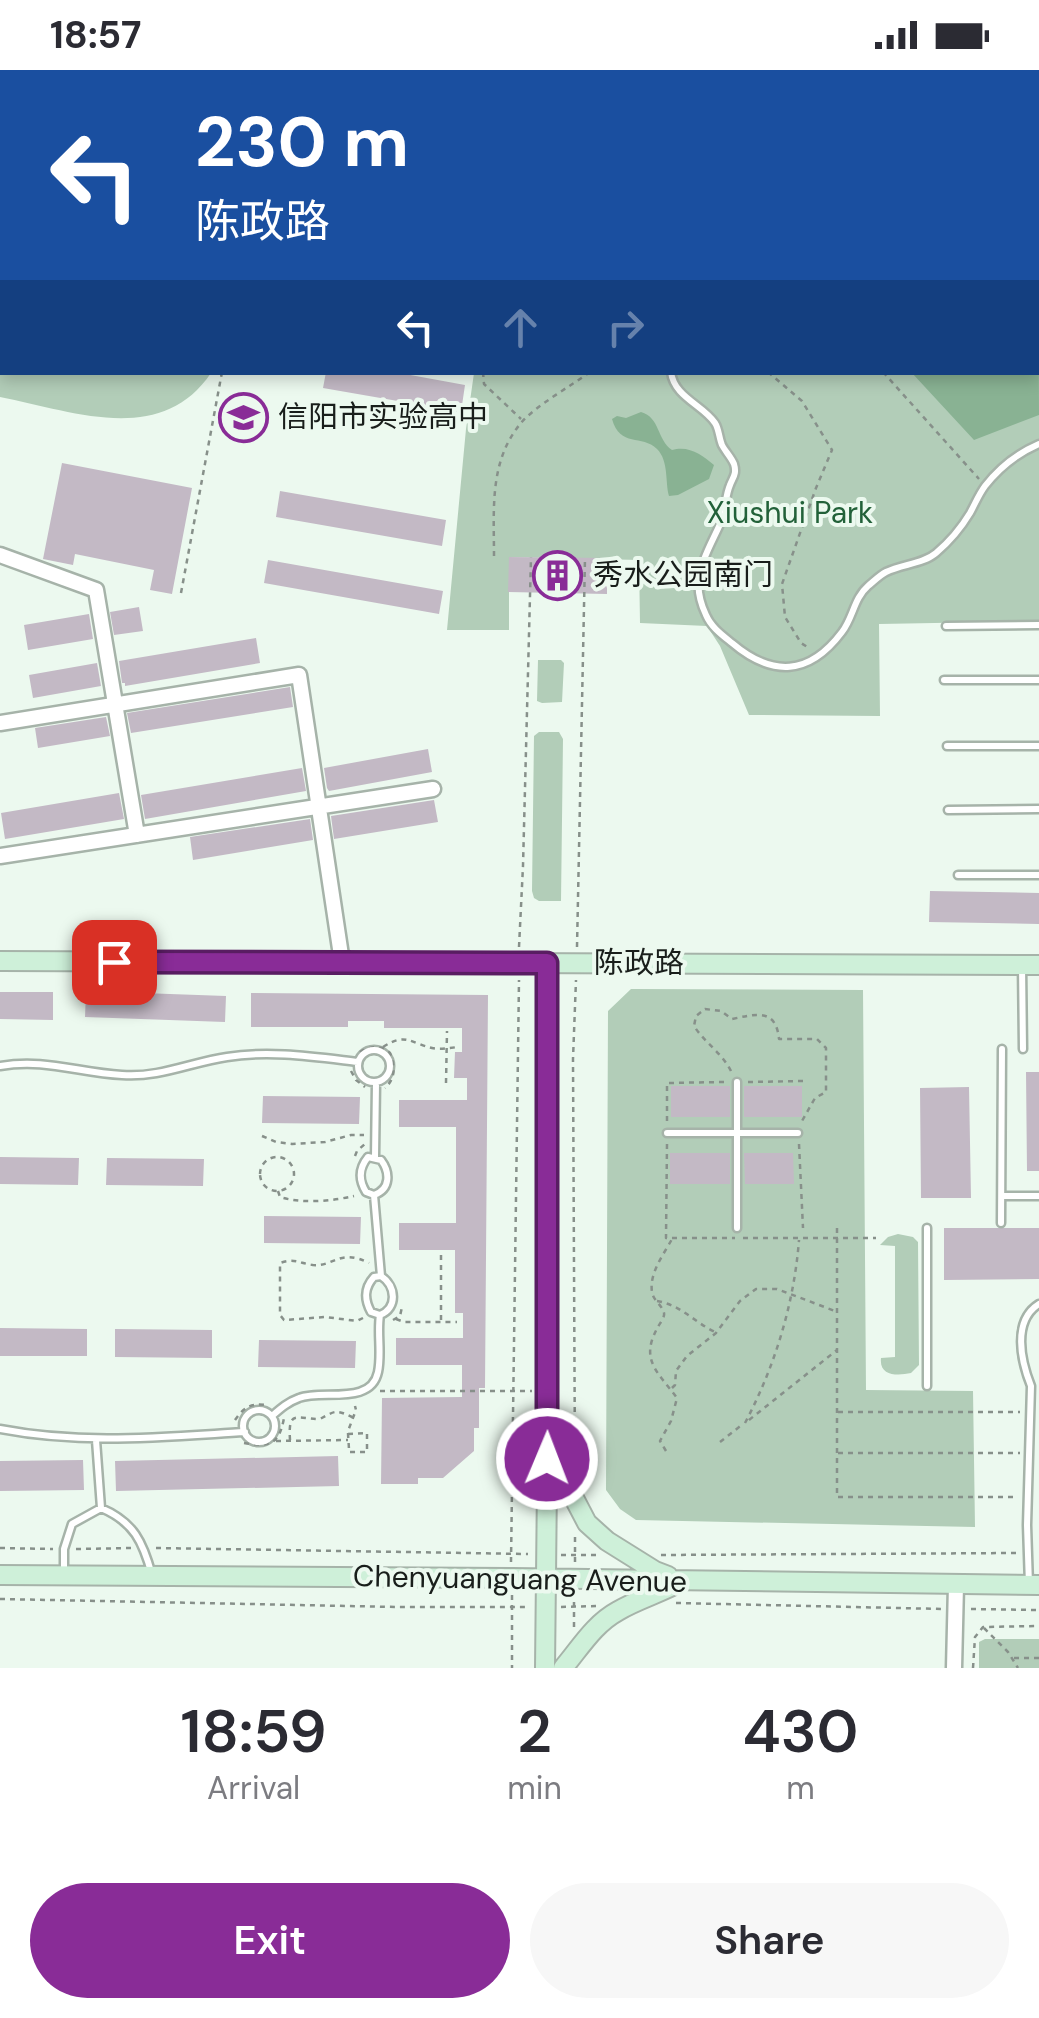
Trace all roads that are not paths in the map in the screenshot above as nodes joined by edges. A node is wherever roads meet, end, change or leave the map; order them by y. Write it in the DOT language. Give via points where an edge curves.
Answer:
graph roads {
  1 [pos="671,375"];
  2 [pos="1039,444"];
  3 [pos="0,555"];
  4 [pos="946,626"];
  5 [pos="1039,626"];
  6 [pos="944,680"];
  7 [pos="1039,680"];
  8 [pos="116,706"];
  9 [pos="0,723"];
  10 [pos="948,746"];
  11 [pos="1039,746"];
  12 [pos="434,789"];
  13 [pos="318,806"];
  14 [pos="948,810"];
  15 [pos="1039,810"];
  16 [pos="137,835"];
  17 [pos="0,856"];
  18 [pos="958,875"];
  19 [pos="1039,875"];
  20 [pos="0,961"];
  21 [pos="342,962"];
  22 [pos="547,963"];
  23 [pos="1030,965"];
  24 [pos="1002,1049"];
  25 [pos="1023,1050"];
  26 [pos="358,1062"];
  27 [pos="0,1066"];
  28 [pos="735,1078"];
  29 [pos="376,1082"];
  30 [pos="667,1133"];
  31 [pos="737,1133"];
  32 [pos="798,1133"];
  33 [pos="376,1156"];
  34 [pos="374,1195"];
  35 [pos="1002,1196"];
  36 [pos="1039,1196"];
  37 [pos="1001,1223"];
  38 [pos="736,1228"];
  39 [pos="927,1228"];
  40 [pos="381,1276"];
  41 [pos="1039,1304"];
  42 [pos="380,1316"];
  43 [pos="927,1386"];
  44 [pos="272,1416"];
  45 [pos="0,1429"];
  46 [pos="245,1432"];
  47 [pos="96,1440"];
  48 [pos="547,1459"];
  49 [pos="102,1508"];
  50 [pos="0,1575"];
  51 [pos="64,1576"];
  52 [pos="152,1576"];
  53 [pos="546,1579"];
  54 [pos="683,1581"];
  55 [pos="956,1585"];
  56 [pos="1034,1585"];
  57 [pos="568,1662"];
  58 [pos="544,1668"];
  59 [pos="954,1668"];
  1 -- 2 [label="lane" via="716,424 734,465 722,520 697,577 707,618 746,656 770,666 791,668 819,654 842,633 866,588 885,573 933,556 985,486"];
  3 -- 8 [label="street" via="96,590"];
  4 -- 5 [label="lane"];
  6 -- 7 [label="lane"];
  8 -- 9 [label="street"];
  8 -- 13 [label="street" via="299,674"];
  8 -- 16 [label="street"];
  10 -- 11 [label="lane"];
  12 -- 13 [label="street"];
  13 -- 16 [label="street"];
  13 -- 21 [label="street"];
  14 -- 15 [label="lane"];
  16 -- 17 [label="street"];
  18 -- 19 [label="lane"];
  20 -- 21 [label="main road, 陈政路"];
  21 -- 22 [label="main road, 陈政路"];
  22 -- 23 [label="main road, 陈政路"];
  22 -- 48 [label="main road"];
  23 -- 25 [label="lane"];
  24 -- 35 [label="lane"];
  26 -- 27 [label="lane" via="248,1055 122,1076 40,1062"];
  26 -- 29 [label="lane" via="361,1077"];
  26 -- 29 [label="lane" via="368,1051 383,1052 390,1066"];
  28 -- 31 [label="lane"];
  29 -- 33 [label="lane"];
  30 -- 31 [label="lane"];
  31 -- 32 [label="lane"];
  31 -- 38 [label="lane"];
  33 -- 34 [label="lane" via="388,1183"];
  33 -- 34 [label="lane" via="360,1172 366,1192"];
  34 -- 40 [label="lane"];
  35 -- 36 [label="lane"];
  35 -- 37 [label="lane"];
  39 -- 43 [label="lane"];
  40 -- 42 [label="lane" via="393,1303"];
  40 -- 42 [label="lane" via="366,1292 371,1312"];
  41 -- 56 [label="lane" via="1022,1328 1022,1365 1031,1386 1028,1553"];
  42 -- 44 [label="lane" via="378,1374 371,1384 352,1394 298,1398"];
  44 -- 46 [label="lane" via="254,1410"];
  44 -- 46 [label="lane" via="276,1426 269,1439 254,1441"];
  45 -- 47 [label="lane"];
  46 -- 47 [label="lane"];
  47 -- 49 [label="lane"];
  48 -- 53 [label="main road"];
  48 -- 54 [label="main road" via="606,1541 654,1572"];
  49 -- 51 [label="lane" via="72,1524"];
  49 -- 52 [label="lane" via="131,1528"];
  50 -- 51 [label="main road, Chenyuanguang Avenue"];
  51 -- 52 [label="main road, Chenyuanguang Avenue"];
  52 -- 53 [label="main road, Chenyuanguang Avenue"];
  53 -- 54 [label="main road, Chenyuanguang Avenue"];
  53 -- 58 [label="main road"];
  54 -- 55 [label="main road, Chenyuanguang Avenue"];
  54 -- 57 [label="main road" via="616,1612"];
  55 -- 56 [label="main road, Chenyuanguang Avenue"];
  55 -- 59 [label="street"];
}
